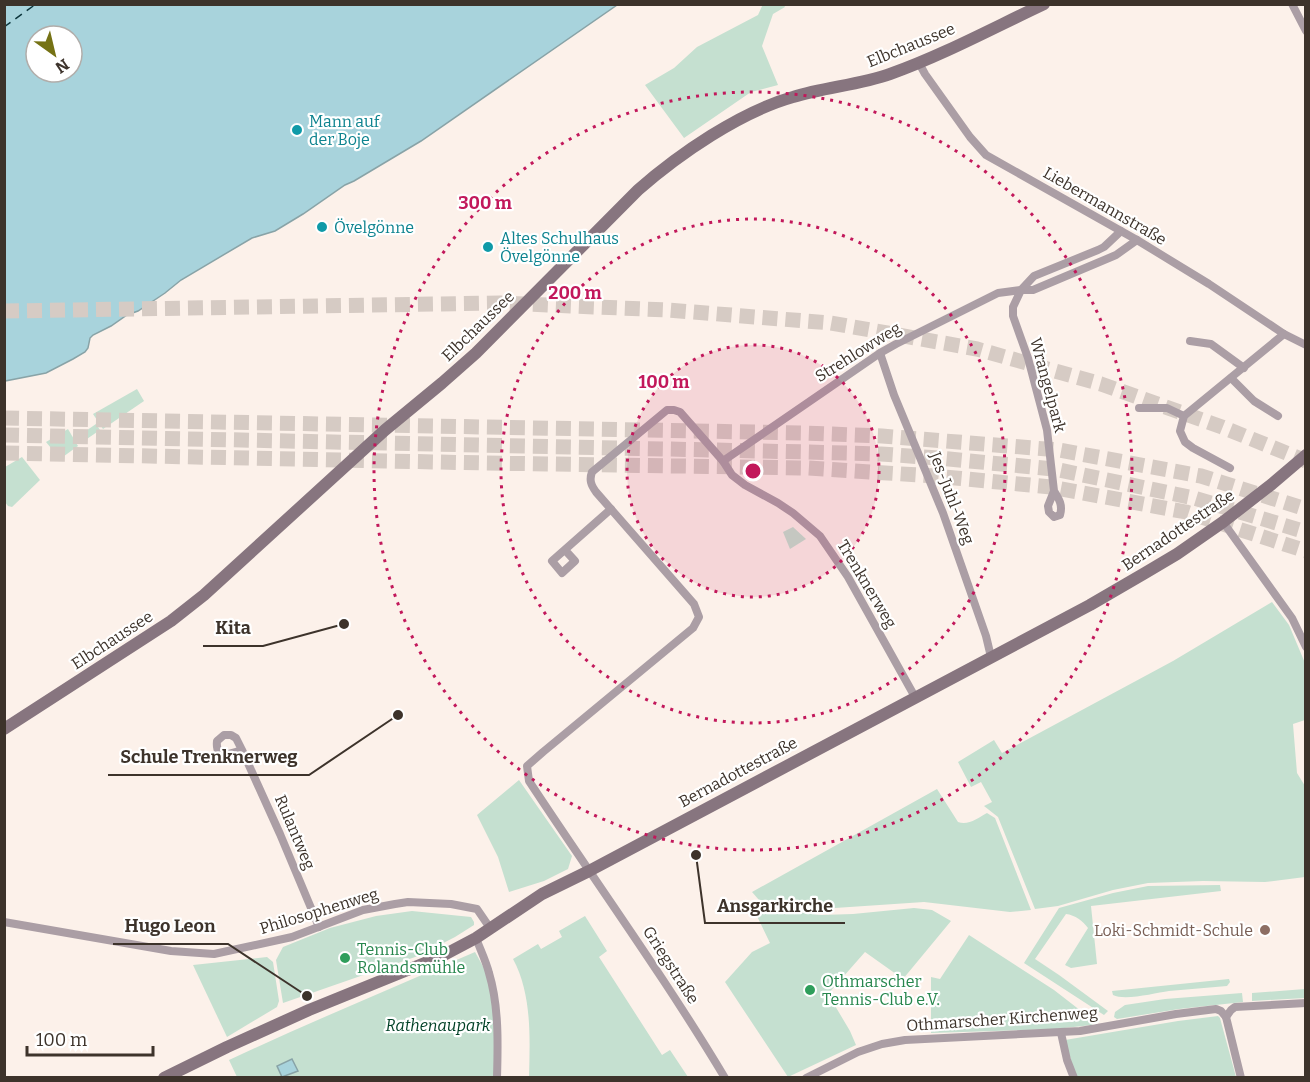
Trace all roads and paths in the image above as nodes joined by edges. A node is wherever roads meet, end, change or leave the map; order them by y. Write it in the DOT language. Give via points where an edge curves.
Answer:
graph roads {
  1 [pos="1044,4"];
  2 [pos="1292,4"];
  3 [pos="1305,31"];
  4 [pos="920,63"];
  5 [pos="1121,231"];
  6 [pos="1137,240"];
  7 [pos="1021,290"];
  8 [pos="1284,334"];
  9 [pos="1190,341"];
  10 [pos="1305,345"];
  11 [pos="880,353"];
  12 [pos="1244,368"];
  13 [pos="1231,378"];
  14 [pos="1139,408"];
  15 [pos="1184,416"];
  16 [pos="1278,416"];
  17 [pos="1305,455"];
  18 [pos="723,461"];
  19 [pos="1230,468"];
  20 [pos="1054,491"];
  21 [pos="610,509"];
  22 [pos="1223,522"];
  23 [pos="565,550"];
  24 [pos="1305,647"];
  25 [pos="992,657"];
  26 [pos="915,698"];
  27 [pos="4,729"];
  28 [pos="242,750"];
  29 [pos="589,871"];
  30 [pos="4,922"];
  31 [pos="319,927"];
  32 [pos="490,928"];
  33 [pos="476,938"];
  34 [pos="1305,1003"];
  35 [pos="1226,1017"];
  36 [pos="1061,1033"];
  37 [pos="164,1077"];
  38 [pos="497,1077"];
  39 [pos="725,1077"];
  40 [pos="806,1077"];
  41 [pos="1074,1077"];
  42 [pos="1241,1077"];
  1 -- 4 [label="street, Elbchaussee"];
  2 -- 3 [label="street"];
  4 -- 5 [label="street, Liebermannstraße" via="986,155"];
  4 -- 27 [label="street, Elbchaussee" via="877,78 768,105 662,169 476,353 379,435 204,595 171,621"];
  5 -- 6 [label="street, Liebermannstraße"];
  5 -- 7 [label="street, Strehlowweg" via="1104,247 1034,276"];
  6 -- 7 [label="street, Strehlowweg" via="1116,255 1033,290"];
  6 -- 8 [label="street, Liebermannstraße"];
  7 -- 11 [label="street, Strehlowweg" via="998,293"];
  7 -- 20 [label="street, Wrangelpark" via="1012,307 1013,316 1047,430"];
  8 -- 10 [label="street, Liebermannstraße"];
  8 -- 12 [label="street"];
  9 -- 12 [label="street" via="1211,344"];
  11 -- 18 [label="street, Strehlowweg"];
  11 -- 25 [label="street, Jes-Juhl-Weg" via="943,513"];
  12 -- 13 [label="street"];
  13 -- 15 [label="street"];
  13 -- 16 [label="street" via="1254,401"];
  14 -- 15 [label="street" via="1167,408"];
  15 -- 19 [label="street" via="1180,431 1185,442"];
  17 -- 22 [label="street, Bernadottestraße"];
  18 -- 21 [label="street, Trenknerweg" via="683,415 668,410 592,472 590,483"];
  18 -- 26 [label="street, Trenknerweg" via="732,475 778,502 820,536 848,577"];
  21 -- 23 [label="street"];
  21 -- 29 [label="street, Trenknerweg" via="694,604 699,617 693,628 527,766 529,781"];
  22 -- 24 [label="street" via="1292,618"];
  22 -- 25 [label="street, Bernadottestraße" via="1146,573"];
  25 -- 26 [label="street, Bernadottestraße"];
  26 -- 29 [label="street, Bernadottestraße"];
  28 -- 31 [label="street, Rulantweg"];
  29 -- 32 [label="street, Bernadottestraße" via="542,894"];
  29 -- 39 [label="street, Griegstraße"];
  30 -- 31 [label="street, Philosophenweg" via="198,954 276,942"];
  31 -- 32 [label="street, Philosophenweg" via="363,910 408,902 451,903 477,909"];
  32 -- 33 [label="street, Bernadottestraße"];
  33 -- 37 [label="street, Bernadottestraße"];
  33 -- 38 [label="street" via="493,990"];
  34 -- 35 [label="street" via="1235,1007"];
  35 -- 36 [label="street, Othmarscher Kirchenweg" via="1216,1009"];
  35 -- 42 [label="street"];
  36 -- 40 [label="street, Othmarscher Kirchenweg" via="905,1040 858,1052"];
  36 -- 41 [label="street"];
}
